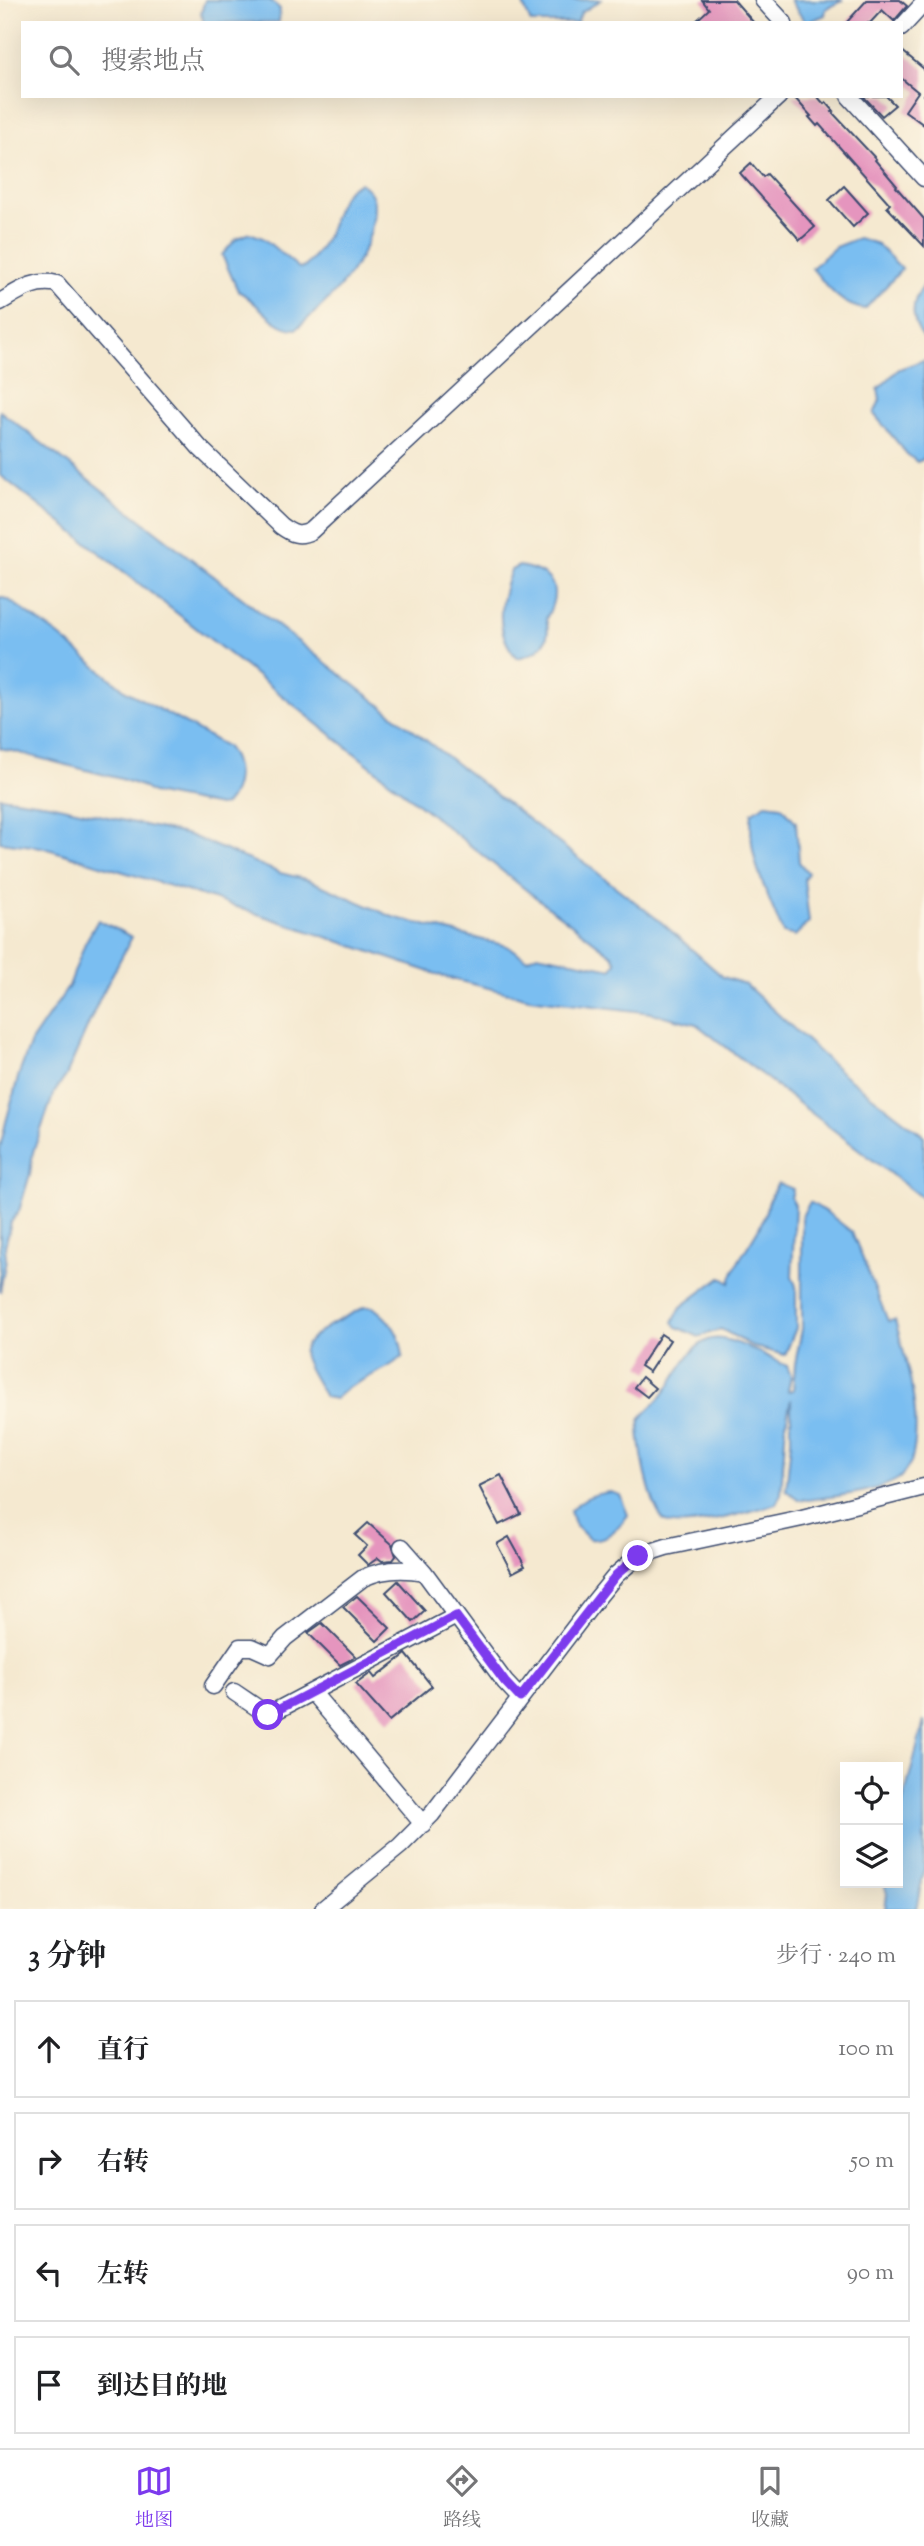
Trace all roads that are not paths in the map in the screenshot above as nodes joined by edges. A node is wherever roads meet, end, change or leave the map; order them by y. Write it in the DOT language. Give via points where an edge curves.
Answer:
graph roads {
  1 [pos="763,0"];
  2 [pos="924,3"];
  3 [pos="781,21"];
  4 [pos="903,26"];
  5 [pos="777,98"];
  6 [pos="851,98"];
  7 [pos="924,178"];
  8 [pos="0,302"];
  9 [pos="924,1487"];
  10 [pos="401,1547"];
  11 [pos="424,1572"];
  12 [pos="456,1616"];
  13 [pos="213,1686"];
  14 [pos="234,1692"];
  15 [pos="313,1693"];
  16 [pos="520,1698"];
  17 [pos="423,1824"];
  18 [pos="323,1909"];
  1 -- 3 [label="street"];
  2 -- 4 [label="street"];
  5 -- 8 [label="street" via="302,535 281,526 200,448 57,284 43,281"];
  6 -- 7 [label="street"];
  9 -- 16 [label="street" via="638,1556 616,1575"];
  10 -- 11 [label="street"];
  11 -- 12 [label="street"];
  11 -- 13 [label="street" via="377,1572 363,1578 285,1638 270,1656 240,1647"];
  12 -- 15 [label="street"];
  12 -- 16 [label="street"];
  14 -- 15 [label="street" via="268,1715"];
  15 -- 17 [label="street"];
  16 -- 17 [label="street"];
  17 -- 18 [label="street"];
}
